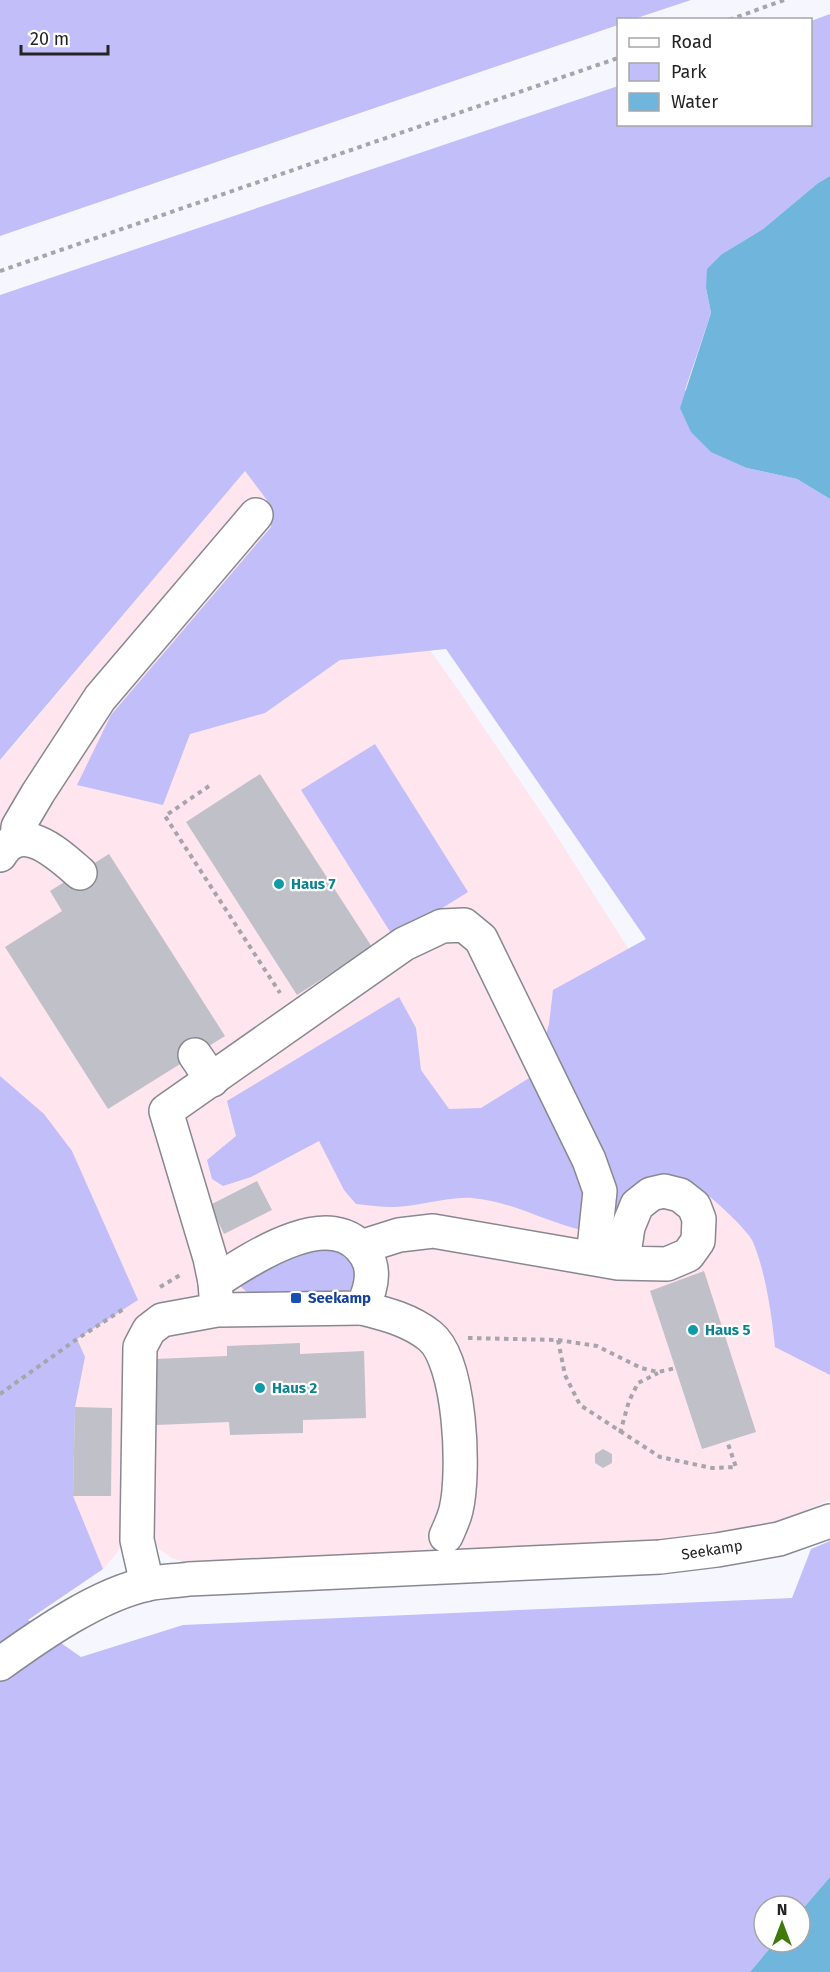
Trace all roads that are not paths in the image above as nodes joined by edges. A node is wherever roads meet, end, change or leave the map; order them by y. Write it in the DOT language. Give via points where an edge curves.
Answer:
graph roads {
  1 [pos="256,515"];
  2 [pos="9,848"];
  3 [pos="80,873"];
  4 [pos="361,1246"];
  5 [pos="214,1283"];
  6 [pos="362,1308"];
  7 [pos="830,1521"];
  8 [pos="446,1536"];
  9 [pos="147,1584"];
  10 [pos="0,1664"];
  1 -- 2 [label="street" via="100,698 38,793"];
  2 -- 3 [label="street" via="29,840 52,849"];
  4 -- 5 [label="street" via="328,1233 298,1237 247,1261"];
  4 -- 5 [label="street" via="399,1235 434,1232 605,1260 600,1191 589,1160 482,939 464,925 442,926 404,944 297,1019 203,1067 166,1111"];
  4 -- 6 [label="street" via="369,1260 372,1283"];
  5 -- 6 [label="street"];
  5 -- 9 [label="street" via="149,1330 140,1347 137,1540"];
  6 -- 8 [label="street" via="397,1317 431,1337 450,1370 458,1411 460,1471 456,1510"];
  7 -- 9 [label="street, Seekamp" via="779,1539 660,1557"];
  9 -- 10 [label="street, Seekamp" via="51,1628"];
}
